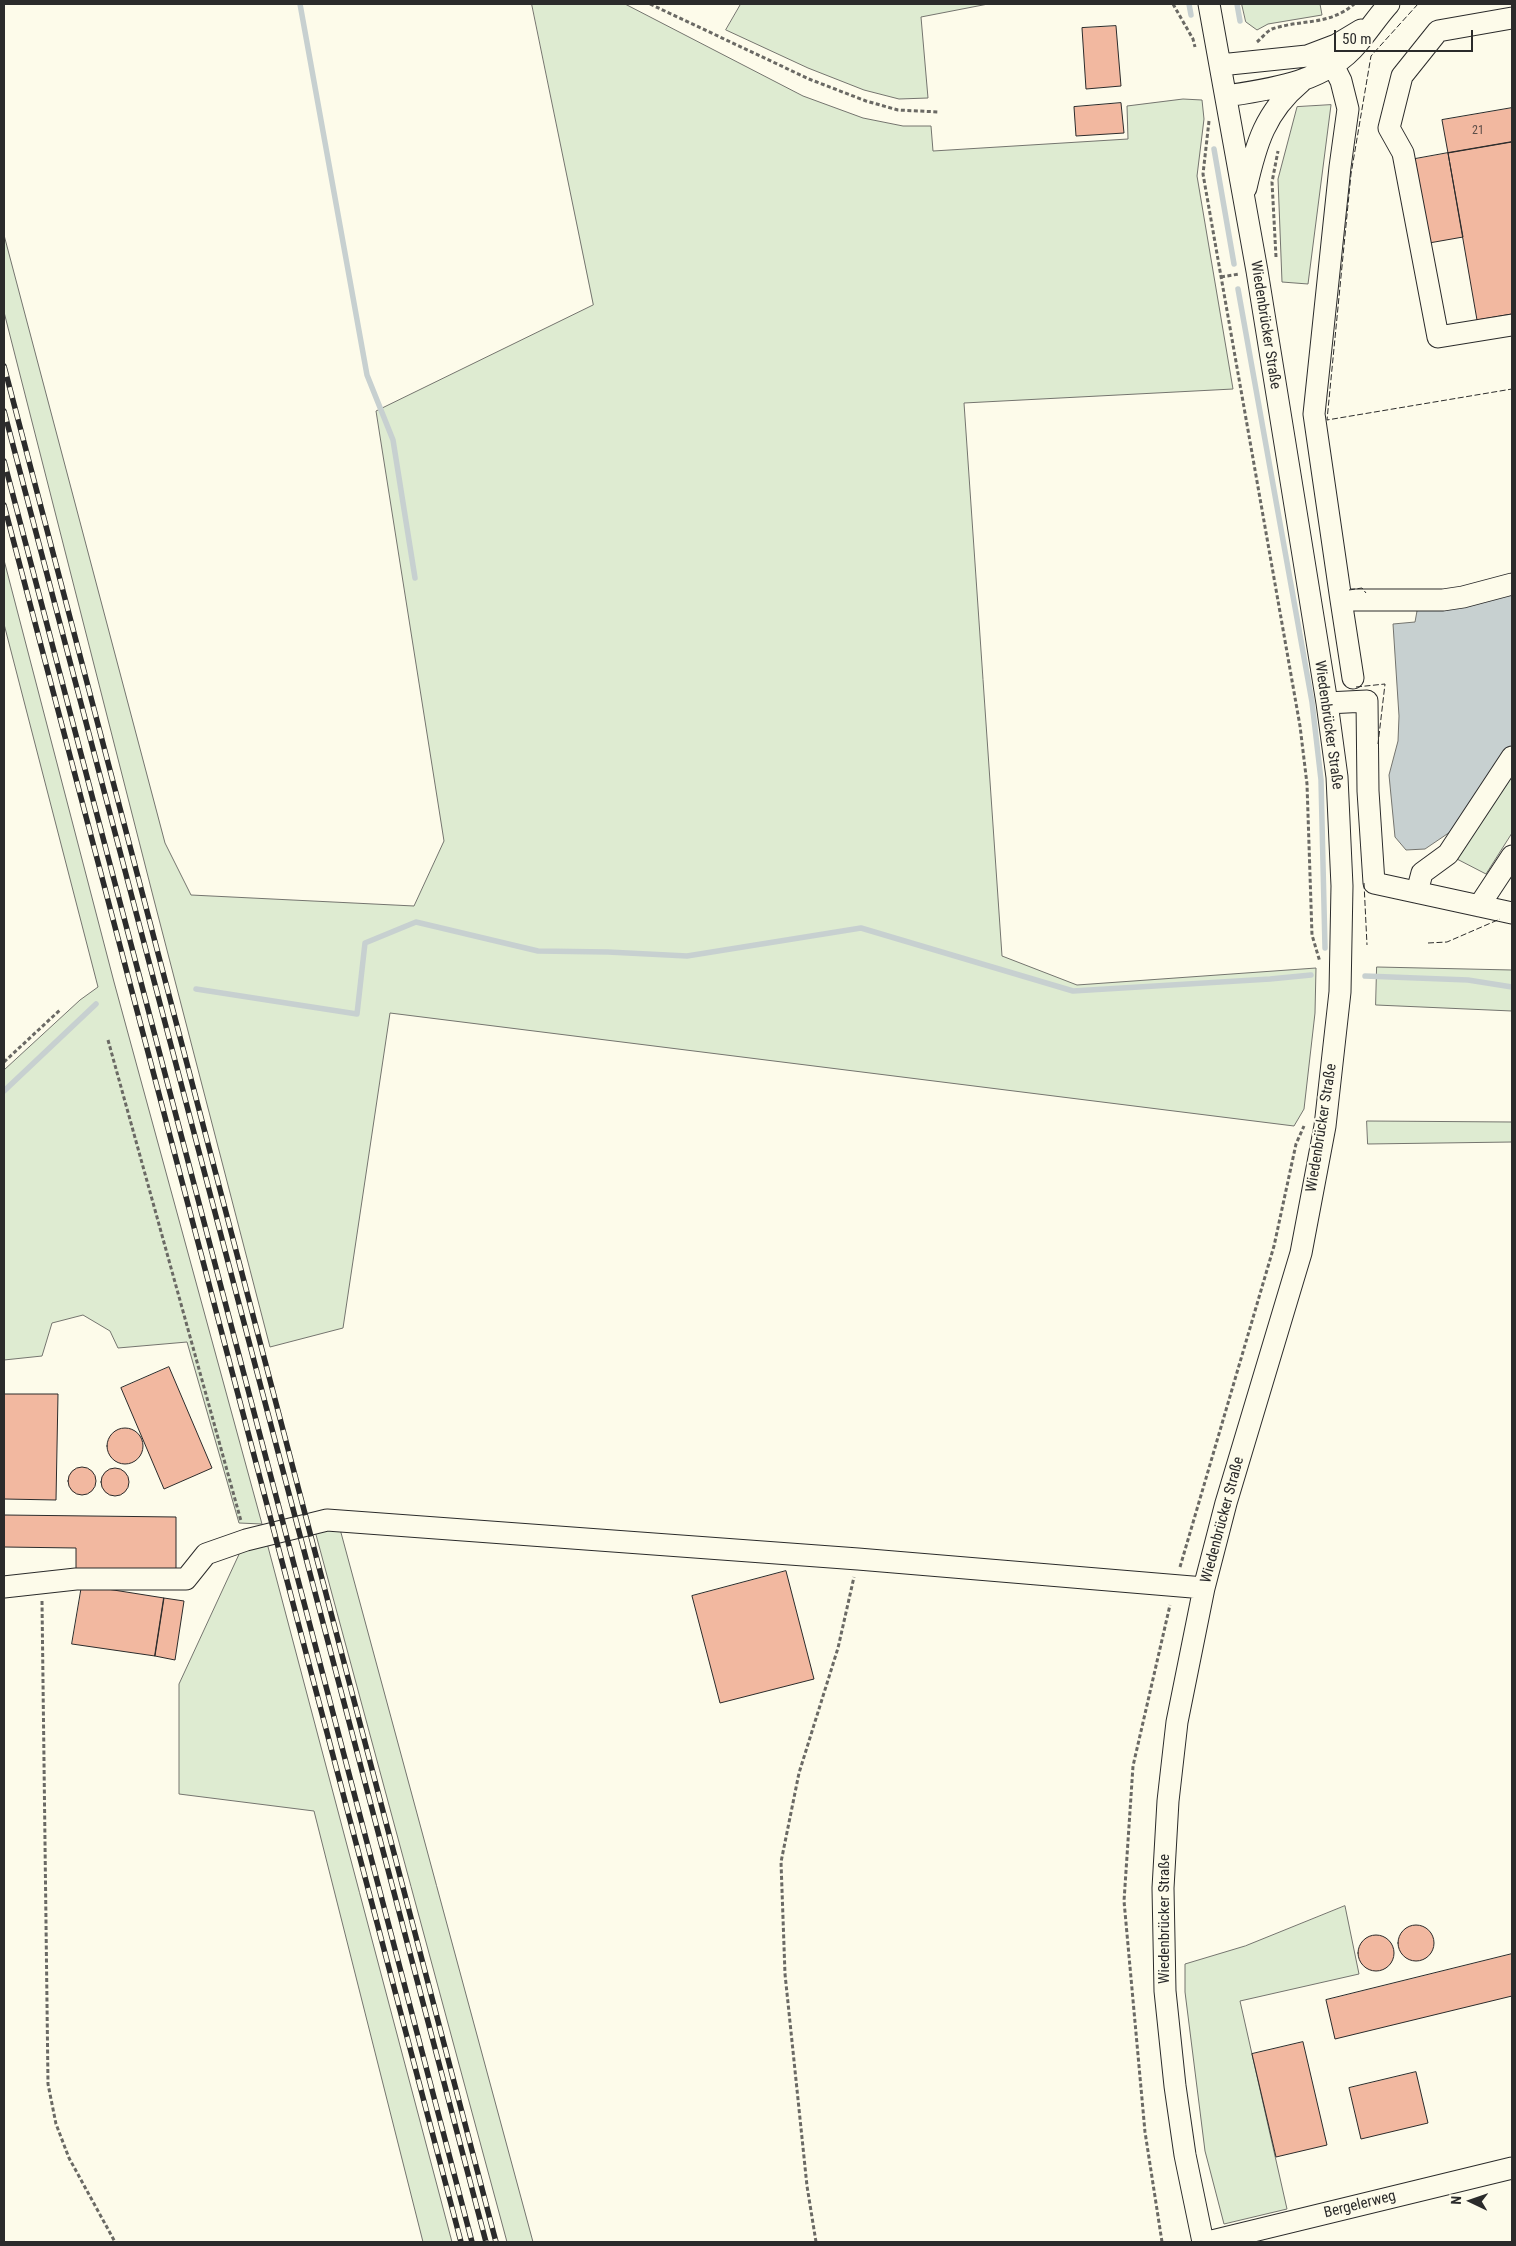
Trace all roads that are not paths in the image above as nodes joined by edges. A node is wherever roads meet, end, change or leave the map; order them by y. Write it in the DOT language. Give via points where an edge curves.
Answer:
graph roads {
  1 [pos="1209,4"];
  2 [pos="1389,4"];
  3 [pos="1512,18"];
  4 [pos="1372,24"];
  5 [pos="1333,65"];
  6 [pos="1220,66"];
  7 [pos="1302,81"];
  8 [pos="1226,96"];
  9 [pos="1244,198"];
  10 [pos="1512,325"];
  11 [pos="1512,584"];
  12 [pos="1341,600"];
  13 [pos="1353,678"];
  14 [pos="1327,703"];
  15 [pos="1512,757"];
  16 [pos="1512,856"];
  17 [pos="1417,892"];
  18 [pos="1479,906"];
  19 [pos="1512,913"];
  20 [pos="4,1588"];
  21 [pos="1204,1588"];
  22 [pos="1512,2168"];
  23 [pos="1203,2242"];
  24 [pos="1208,2242"];
  1 -- 6 [label="street, Wiedenbrücker Straße"];
  2 -- 4 [label="street"];
  3 -- 10 [label="street" via="1438,31 1402,76 1389,128 1403,153 1438,337"];
  4 -- 5 [label="street" via="1358,44"];
  4 -- 6 [label="street" via="1336,45 1307,56"];
  5 -- 7 [label="street"];
  5 -- 12 [label="street" via="1348,109 1314,414"];
  6 -- 8 [label="street, Wiedenbrücker Straße"];
  7 -- 8 [label="street"];
  7 -- 9 [label="street" via="1287,93 1273,112 1256,146"];
  8 -- 9 [label="street, Wiedenbrücker Straße"];
  9 -- 14 [label="street, Wiedenbrücker Straße"];
  11 -- 12 [label="street" via="1463,598 1443,600"];
  12 -- 13 [label="street"];
  14 -- 17 [label="street" via="1367,701 1374,883"];
  14 -- 21 [label="street, Wiedenbrücker Straße" via="1337,777 1342,886 1340,992 1324,1126 1301,1253 1226,1502"];
  15 -- 17 [label="street" via="1448,854 1422,873"];
  16 -- 18 [label="street"];
  17 -- 18 [label="street"];
  18 -- 19 [label="street"];
  20 -- 21 [label="street" via="76,1579 186,1579 206,1554 246,1540 327,1520"];
  21 -- 23 [label="street, Wiedenbrücker Straße" via="1177,1722 1163,1888 1165,1991 1175,2086"];
  22 -- 24 [label="street, Bergelerweg"];
}
